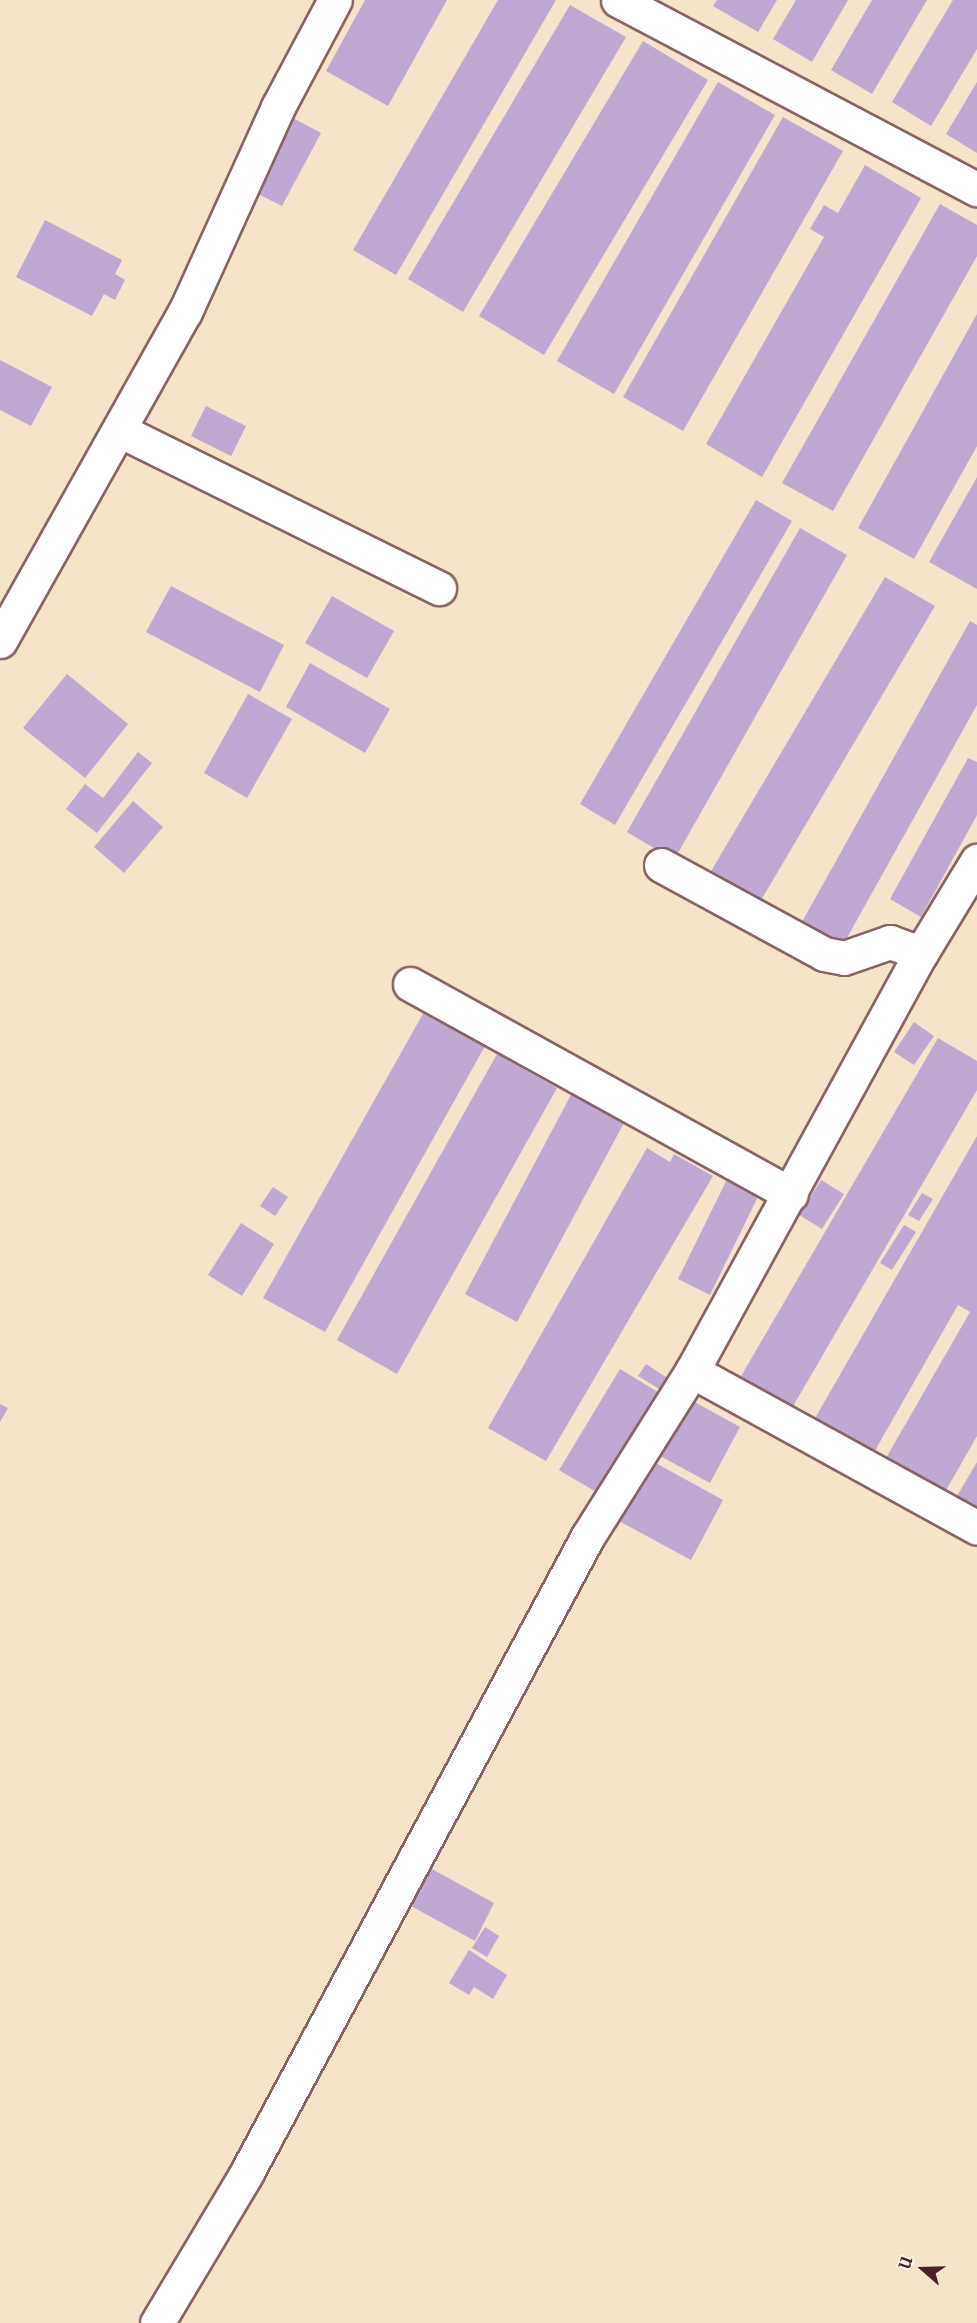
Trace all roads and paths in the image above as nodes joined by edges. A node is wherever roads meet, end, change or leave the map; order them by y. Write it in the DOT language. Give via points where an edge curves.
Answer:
graph roads {
  1 [pos="335,0"];
  2 [pos="618,0"];
  3 [pos="977,189"];
  4 [pos="119,430"];
  5 [pos="439,588"];
  6 [pos="0,641"];
  7 [pos="977,861"];
  8 [pos="661,865"];
  9 [pos="921,952"];
  10 [pos="410,984"];
  11 [pos="791,1194"];
  12 [pos="692,1371"];
  13 [pos="977,1528"];
  14 [pos="157,2323"];
  1 -- 4 [label="street" via="278,107 185,312"];
  2 -- 3 [label="street"];
  4 -- 5 [label="street"];
  4 -- 6 [label="street"];
  7 -- 9 [label="street"];
  8 -- 9 [label="street" via="824,954 844,958 890,942"];
  9 -- 11 [label="street"];
  10 -- 11 [label="street"];
  11 -- 12 [label="street"];
  12 -- 13 [label="street"];
  12 -- 14 [label="street" via="588,1536 246,2174"];
}
